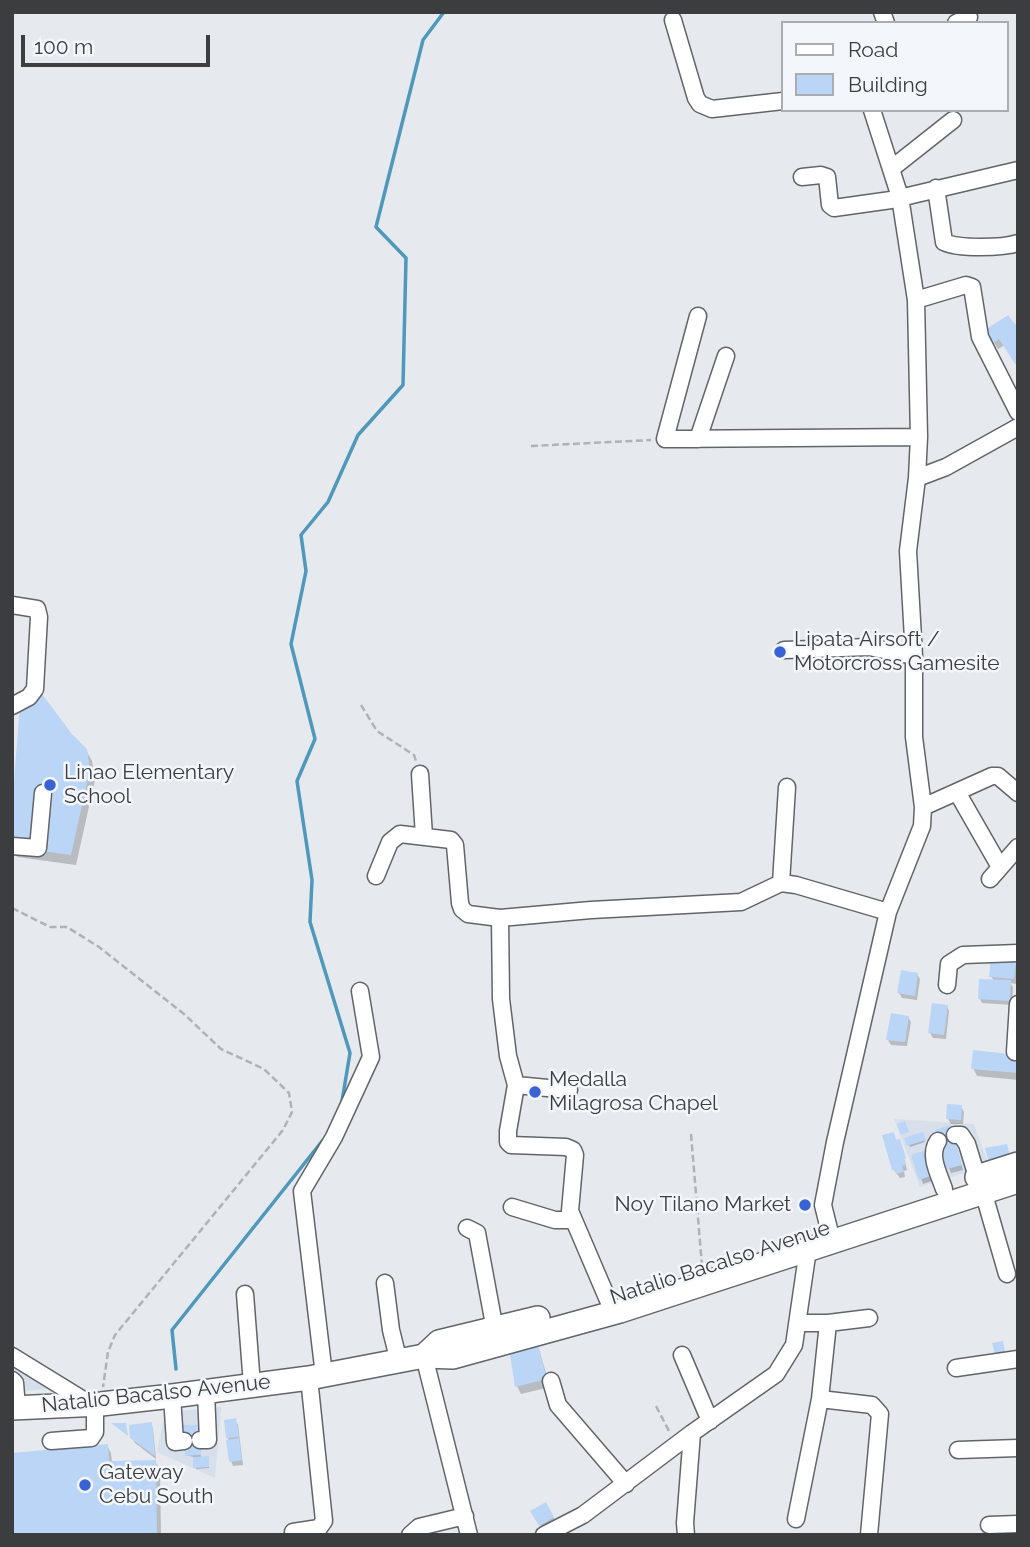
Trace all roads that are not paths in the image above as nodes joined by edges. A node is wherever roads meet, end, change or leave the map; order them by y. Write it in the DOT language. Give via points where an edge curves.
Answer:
graph roads {
  1 [pos="673,20"];
  2 [pos="782,101"];
  3 [pos="873,112"];
  4 [pos="953,120"];
  5 [pos="891,169"];
  6 [pos="1018,170"];
  7 [pos="802,177"];
  8 [pos="936,188"];
  9 [pos="900,197"];
  10 [pos="1018,243"];
  11 [pos="916,300"];
  12 [pos="698,316"];
  13 [pos="726,356"];
  14 [pos="1018,412"];
  15 [pos="1018,427"];
  16 [pos="919,437"];
  17 [pos="698,439"];
  18 [pos="917,478"];
  19 [pos="12,605"];
  20 [pos="784,649"];
  21 [pos="914,656"];
  22 [pos="12,706"];
  23 [pos="420,774"];
  24 [pos="787,787"];
  25 [pos="957,792"];
  26 [pos="43,793"];
  27 [pos="1018,793"];
  28 [pos="923,807"];
  29 [pos="424,836"];
  30 [pos="12,846"];
  31 [pos="1018,847"];
  32 [pos="376,876"];
  33 [pos="781,883"];
  34 [pos="888,912"];
  35 [pos="500,918"];
  36 [pos="1018,953"];
  37 [pos="947,985"];
  38 [pos="360,991"];
  39 [pos="1018,1004"];
  40 [pos="1015,1052"];
  41 [pos="516,1085"];
  42 [pos="569,1090"];
  43 [pos="955,1135"];
  44 [pos="938,1141"];
  45 [pos="1018,1164"];
  46 [pos="1018,1181"];
  47 [pos="980,1184"];
  48 [pos="944,1189"];
  49 [pos="512,1207"];
  50 [pos="573,1220"];
  51 [pos="467,1228"];
  52 [pos="830,1234"];
  53 [pos="808,1249"];
  54 [pos="1007,1275"];
  55 [pos="385,1283"];
  56 [pos="245,1294"];
  57 [pos="608,1300"];
  58 [pos="869,1318"];
  59 [pos="798,1323"];
  60 [pos="828,1324"];
  61 [pos="495,1329"];
  62 [pos="682,1355"];
  63 [pos="12,1356"];
  64 [pos="424,1356"];
  65 [pos="1018,1359"];
  66 [pos="398,1362"];
  67 [pos="956,1368"];
  68 [pos="317,1377"];
  69 [pos="12,1380"];
  70 [pos="551,1381"];
  71 [pos="252,1385"];
  72 [pos="206,1392"];
  73 [pos="172,1396"];
  74 [pos="820,1399"];
  75 [pos="95,1404"];
  76 [pos="14,1408"];
  77 [pos="710,1421"];
  78 [pos="692,1433"];
  79 [pos="51,1441"];
  80 [pos="1018,1448"];
  81 [pos="958,1450"];
  82 [pos="626,1484"];
  83 [pos="465,1516"];
  84 [pos="796,1519"];
  85 [pos="1018,1524"];
  86 [pos="989,1525"];
  87 [pos="293,1532"];
  88 [pos="410,1535"];
  89 [pos="469,1535"];
  90 [pos="544,1535"];
  91 [pos="686,1535"];
  92 [pos="869,1535"];
  1 -- 2 [label="street" via="700,104 712,109"];
  3 -- 5 [label="street"];
  4 -- 5 [label="street"];
  5 -- 9 [label="street"];
  6 -- 8 [label="street"];
  7 -- 9 [label="street" via="827,177 832,208"];
  8 -- 9 [label="street"];
  8 -- 10 [label="street" via="944,242 979,246"];
  9 -- 11 [label="street"];
  11 -- 14 [label="street" via="972,287 980,337"];
  11 -- 16 [label="street"];
  12 -- 17 [label="street" via="665,439"];
  13 -- 17 [label="street"];
  15 -- 18 [label="street"];
  16 -- 17 [label="street"];
  16 -- 18 [label="street"];
  18 -- 21 [label="street" via="908,551"];
  19 -- 22 [label="street" via="33,607 39,617 35,690"];
  20 -- 21 [label="street" via="869,647"];
  21 -- 28 [label="street" via="914,737"];
  23 -- 29 [label="street"];
  24 -- 33 [label="street"];
  25 -- 27 [label="street" via="995,776"];
  25 -- 28 [label="street"];
  25 -- 31 [label="street" via="995,873"];
  26 -- 30 [label="street" via="38,848"];
  28 -- 34 [label="street" via="922,826"];
  29 -- 32 [label="street" via="400,834 390,842"];
  29 -- 35 [label="street" via="453,842 462,909"];
  33 -- 34 [label="street"];
  33 -- 35 [label="street" via="741,902"];
  34 -- 52 [label="street" via="823,1205"];
  35 -- 41 [label="street" via="501,999"];
  36 -- 37 [label="street" via="962,956 949,964"];
  38 -- 68 [label="street" via="371,1058 334,1137 302,1191"];
  39 -- 40 [label="street"];
  41 -- 42 [label="street"];
  41 -- 50 [label="street" via="508,1142 573,1150"];
  43 -- 47 [label="street" via="961,1135 967,1144"];
  44 -- 48 [label="street" via="935,1163"];
  45 -- 47 [label="highway, Natalio Bacalso Avenue"];
  46 -- 47 [label="highway, Natalio Bacalso Avenue"];
  47 -- 48 [label="highway, Natalio Bacalso Avenue"];
  47 -- 52 [label="highway, Natalio Bacalso Avenue"];
  47 -- 54 [label="street"];
  48 -- 52 [label="highway, Natalio Bacalso Avenue"];
  49 -- 50 [label="street" via="555,1220"];
  50 -- 57 [label="street"];
  51 -- 61 [label="street" via="477,1233"];
  52 -- 53 [label="highway, Natalio Bacalso Avenue"];
  52 -- 57 [label="highway, Natalio Bacalso Avenue"];
  53 -- 59 [label="street"];
  53 -- 64 [label="highway, Natalio Bacalso Avenue" via="498,1346 453,1357"];
  55 -- 66 [label="street"];
  56 -- 71 [label="street"];
  57 -- 61 [label="highway, Natalio Bacalso Avenue"];
  58 -- 60 [label="street"];
  59 -- 60 [label="street"];
  59 -- 77 [label="street" via="794,1345 776,1374"];
  60 -- 74 [label="street"];
  61 -- 64 [label="highway, Natalio Bacalso Avenue" via="439,1342"];
  62 -- 77 [label="street"];
  63 -- 75 [label="street"];
  64 -- 66 [label="highway, Natalio Bacalso Avenue"];
  64 -- 83 [label="street"];
  65 -- 67 [label="street"];
  66 -- 68 [label="highway, Natalio Bacalso Avenue"];
  68 -- 71 [label="highway, Natalio Bacalso Avenue"];
  68 -- 87 [label="street" via="324,1521 318,1528"];
  69 -- 76 [label="street"];
  70 -- 82 [label="street" via="558,1405"];
  71 -- 72 [label="highway, Natalio Bacalso Avenue"];
  72 -- 73 [label="highway, Natalio Bacalso Avenue"];
  72 -- 73 [label="street" via="208,1440 175,1442"];
  73 -- 75 [label="highway, Natalio Bacalso Avenue"];
  74 -- 84 [label="street"];
  74 -- 92 [label="street" via="873,1405 880,1414"];
  75 -- 76 [label="highway, Natalio Bacalso Avenue"];
  75 -- 79 [label="street" via="91,1438"];
  77 -- 78 [label="street"];
  78 -- 82 [label="street"];
  78 -- 91 [label="street"];
  80 -- 81 [label="street"];
  82 -- 90 [label="street" via="583,1515"];
  83 -- 88 [label="street" via="419,1527"];
  83 -- 89 [label="street"];
  85 -- 86 [label="street"];
}
